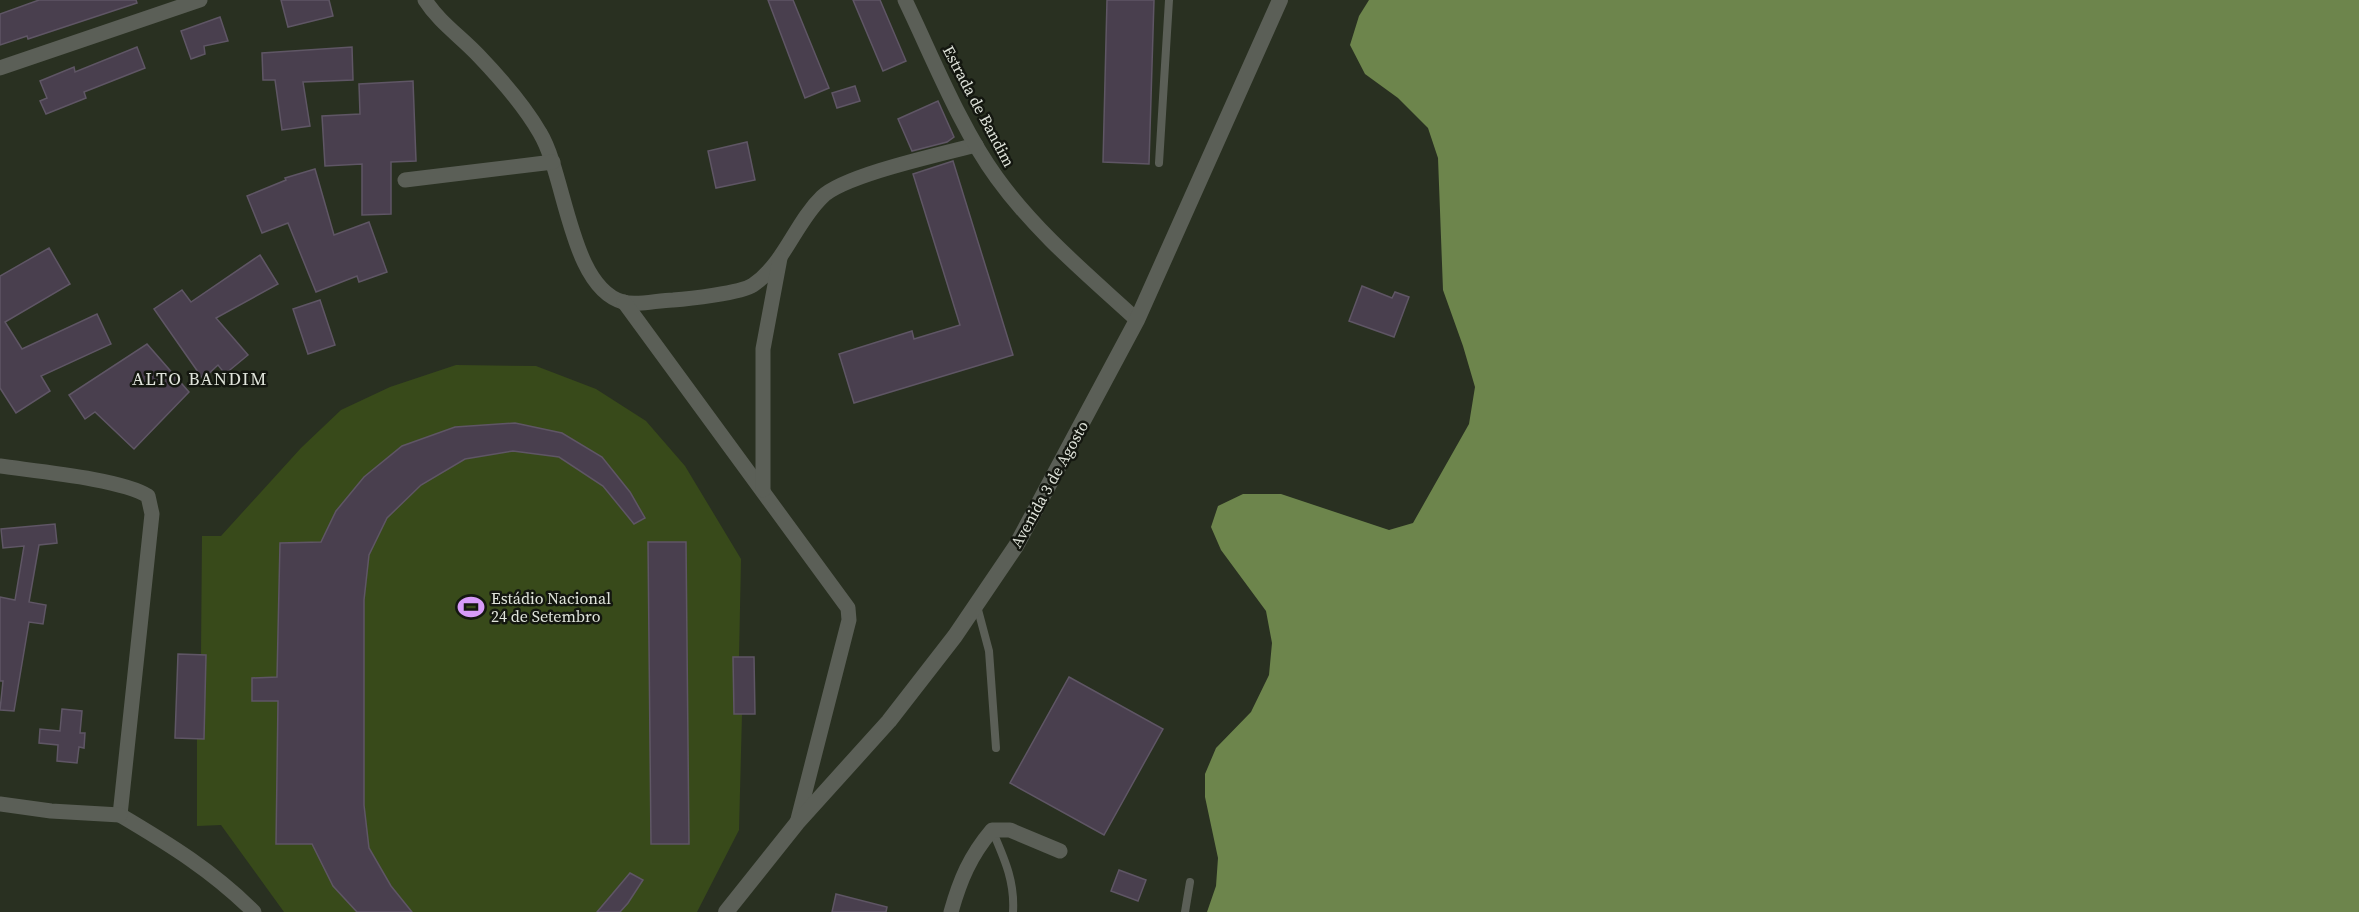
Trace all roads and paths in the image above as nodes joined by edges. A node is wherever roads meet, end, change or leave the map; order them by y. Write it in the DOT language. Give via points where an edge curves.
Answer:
graph roads {
  1 [pos="200,0"];
  2 [pos="424,0"];
  3 [pos="905,0"];
  4 [pos="1170,0"];
  5 [pos="1280,0"];
  6 [pos="0,68"];
  7 [pos="976,145"];
  8 [pos="553,162"];
  9 [pos="1160,163"];
  10 [pos="405,180"];
  11 [pos="780,258"];
  12 [pos="624,302"];
  13 [pos="1137,320"];
  14 [pos="0,466"];
  15 [pos="763,490"];
  16 [pos="977,604"];
  17 [pos="996,748"];
  18 [pos="0,804"];
  19 [pos="120,815"];
  20 [pos="797,823"];
  21 [pos="992,830"];
  22 [pos="1060,851"];
  23 [pos="1190,882"];
  24 [pos="254,912"];
  25 [pos="726,912"];
  26 [pos="951,912"];
  27 [pos="1013,912"];
  28 [pos="1185,912"];
  1 -- 6 [label="street"];
  2 -- 8 [label="street" via="527,113 542,134"];
  3 -- 7 [label="street, Estrada de Bandim"];
  4 -- 9 [label="lane"];
  5 -- 13 [label="street, Avenida 3 de Agosto"];
  7 -- 11 [label="street" via="852,180 824,195 807,214"];
  7 -- 13 [label="street, Estrada de Bandim" via="997,179 1056,247"];
  8 -- 10 [label="street"];
  8 -- 12 [label="street" via="585,266 601,291"];
  11 -- 12 [label="street" via="751,287 693,298"];
  11 -- 15 [label="street" via="764,349"];
  12 -- 15 [label="street"];
  13 -- 16 [label="street, Avenida 3 de Agosto" via="1016,546"];
  14 -- 19 [label="street" via="130,489 148,496 151,504"];
  15 -- 20 [label="street" via="848,608 849,620"];
  16 -- 17 [label="lane" via="989,651"];
  16 -- 20 [label="street, Avenida 3 de Agosto" via="890,721"];
  18 -- 19 [label="street"];
  19 -- 24 [label="street" via="181,850"];
  20 -- 25 [label="street, Avenida 3 de Agosto"];
  21 -- 22 [label="street" via="1010,830"];
  21 -- 26 [label="street" via="972,853"];
  21 -- 27 [label="lane" via="1012,882"];
  23 -- 28 [label="lane"];
}
